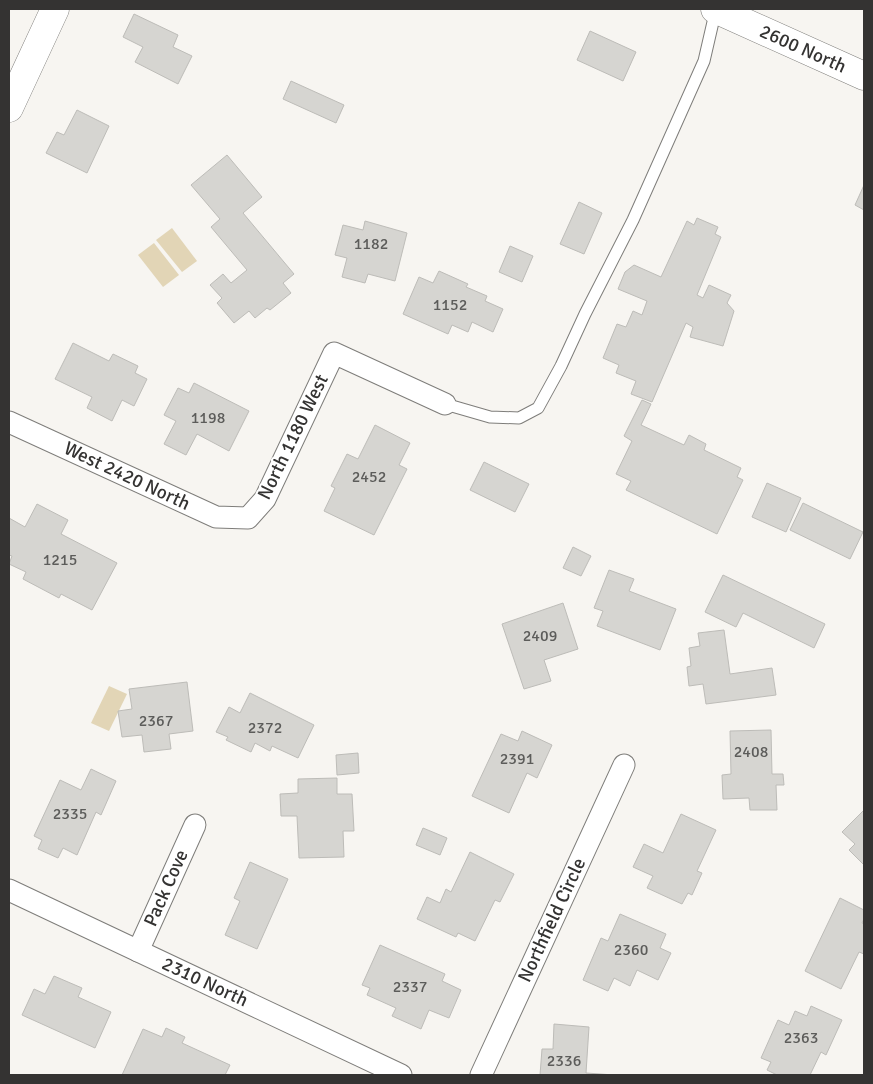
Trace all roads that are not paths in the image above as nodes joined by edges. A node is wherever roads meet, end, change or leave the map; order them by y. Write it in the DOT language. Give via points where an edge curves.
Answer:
graph roads {
  1 [pos="54,9"];
  2 [pos="716,9"];
  3 [pos="864,76"];
  4 [pos="9,108"];
  5 [pos="445,404"];
  6 [pos="9,422"];
  7 [pos="248,518"];
  8 [pos="624,765"];
  9 [pos="195,825"];
  10 [pos="9,890"];
  11 [pos="138,951"];
  12 [pos="401,1075"];
  13 [pos="481,1075"];
  1 -- 4 [label="street"];
  2 -- 3 [label="street, 2600 North"];
  2 -- 5 [label="lane" via="704,60 637,211 538,408 518,418 490,417"];
  5 -- 7 [label="street, North 1180 West" via="334,353 265,499"];
  6 -- 7 [label="street, West 2420 North" via="216,517"];
  8 -- 13 [label="street, Northfield Circle"];
  9 -- 11 [label="street, Pack Cove"];
  10 -- 11 [label="street, 2310 North"];
  11 -- 12 [label="street, 2310 North"];
}
